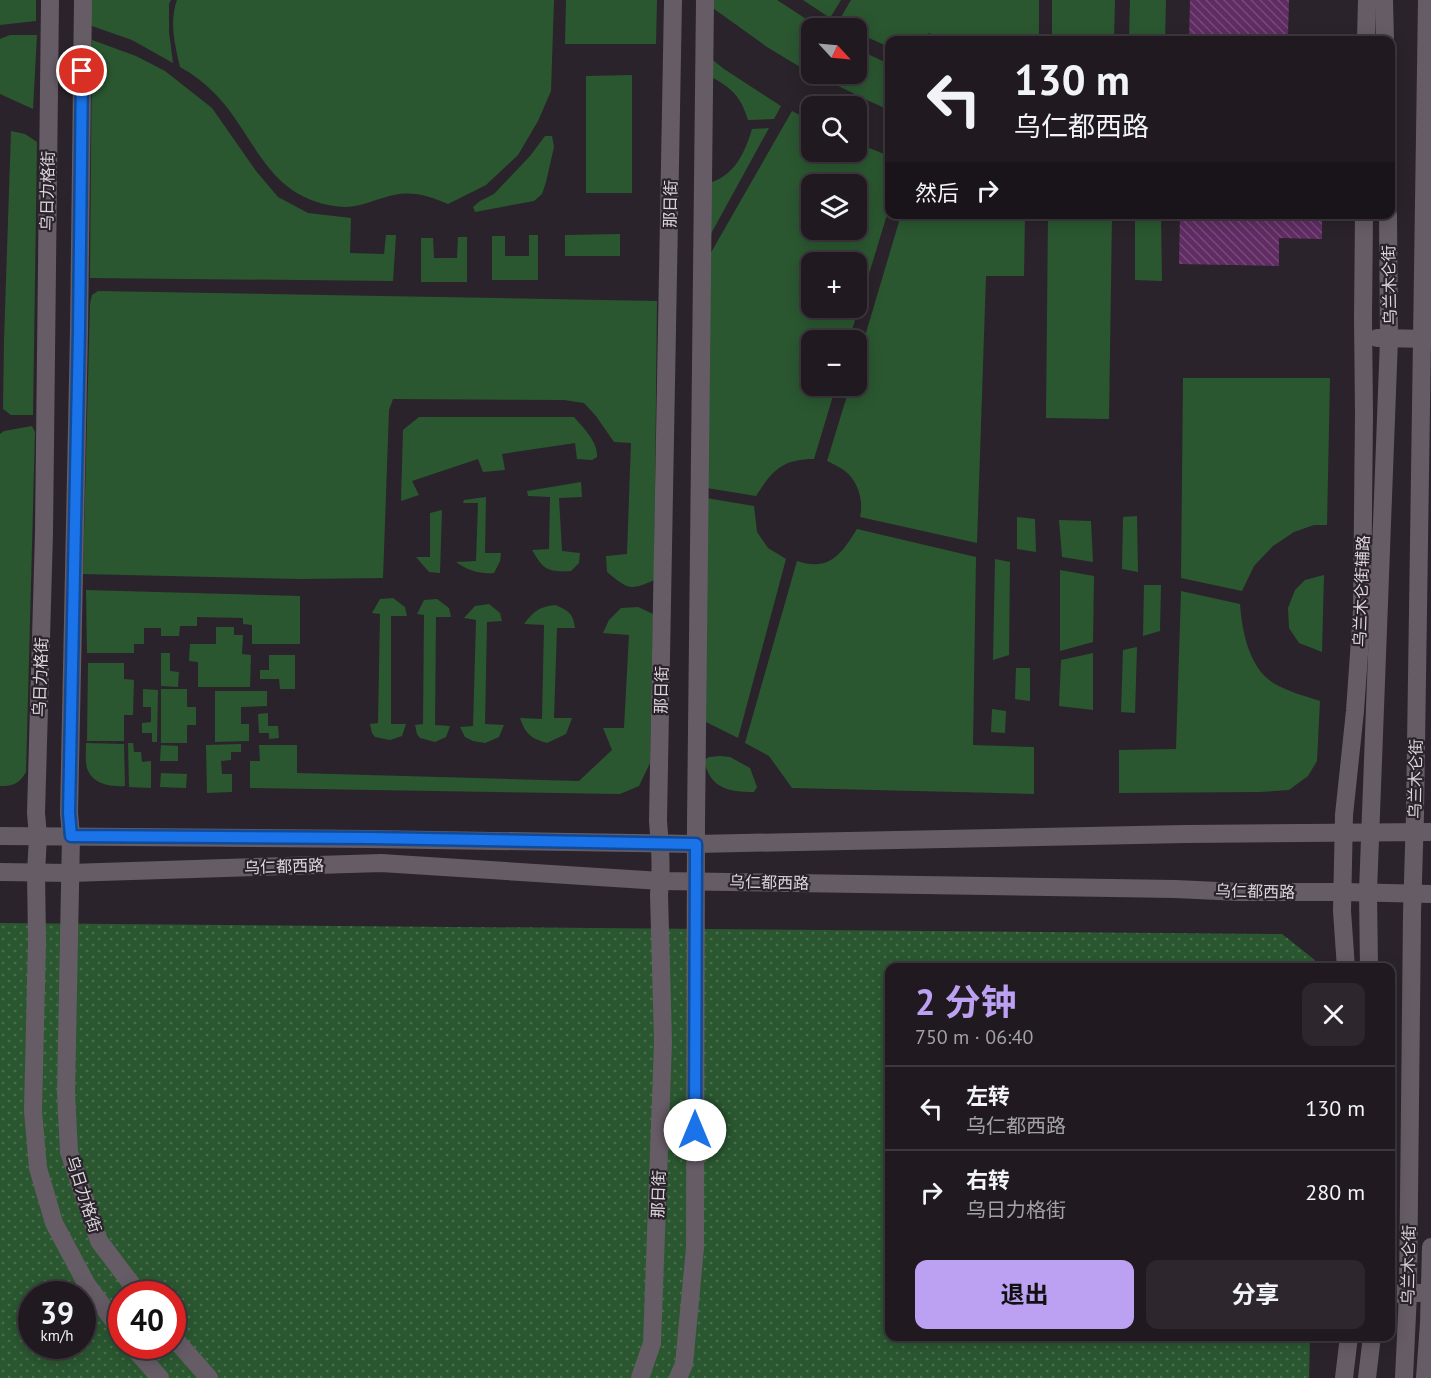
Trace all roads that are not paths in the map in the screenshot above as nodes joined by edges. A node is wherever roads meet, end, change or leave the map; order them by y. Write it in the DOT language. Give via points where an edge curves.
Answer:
graph roads {
  1 [pos="50,0"];
  2 [pos="82,0"];
  3 [pos="673,0"];
  4 [pos="705,0"];
  5 [pos="1367,0"];
  6 [pos="1384,0"];
  7 [pos="1427,0"];
  8 [pos="1366,36"];
  9 [pos="1385,36"];
  10 [pos="1364,219"];
  11 [pos="1388,219"];
  12 [pos="1363,318"];
  13 [pos="1389,318"];
  14 [pos="1427,319"];
  15 [pos="1364,338"];
  16 [pos="1389,339"];
  17 [pos="1427,339"];
  18 [pos="1371,832"];
  19 [pos="1423,832"];
  20 [pos="1344,833"];
  21 [pos="0,836"];
  22 [pos="38,836"];
  23 [pos="71,836"];
  24 [pos="660,843"];
  25 [pos="696,844"];
  26 [pos="0,872"];
  27 [pos="36,873"];
  28 [pos="70,873"];
  29 [pos="661,881"];
  30 [pos="696,881"];
  31 [pos="1343,892"];
  32 [pos="1368,892"];
  33 [pos="1422,894"];
  34 [pos="1346,963"];
  35 [pos="1369,963"];
  36 [pos="1431,1247"];
  37 [pos="129,1281"];
  38 [pos="1399,1294"];
  39 [pos="1430,1294"];
  40 [pos="108,1313"];
  41 [pos="1399,1323"];
  42 [pos="1430,1323"];
  43 [pos="1348,1341"];
  44 [pos="1371,1341"];
  45 [pos="186,1352"];
  46 [pos="143,1359"];
  47 [pos="160,1378"];
  48 [pos="209,1378"];
  49 [pos="640,1378"];
  50 [pos="678,1378"];
  51 [pos="1344,1378"];
  52 [pos="1367,1378"];
  53 [pos="1404,1378"];
  54 [pos="1425,1378"];
  1 -- 22 [label="street, 乌日力格街"];
  2 -- 23 [label="street, 乌日力格街"];
  3 -- 24 [label="street, 那日街"];
  4 -- 25 [label="street, 那日街"];
  5 -- 8 [label="street"];
  6 -- 9 [label="street"];
  7 -- 14 [label="street, 乌兰木仑街"];
  10 -- 12 [label="street, 乌兰木仑街辅路"];
  11 -- 13 [label="street, 乌兰木仑街"];
  12 -- 13 [label="street"];
  12 -- 15 [label="street, 乌兰木仑街辅路"];
  13 -- 14 [label="street"];
  13 -- 16 [label="street, 乌兰木仑街"];
  14 -- 17 [label="street, 乌兰木仑街"];
  15 -- 16 [label="street"];
  15 -- 20 [label="street, 乌兰木仑街辅路" via="1362,611"];
  16 -- 17 [label="street"];
  16 -- 18 [label="street, 乌兰木仑街"];
  17 -- 19 [label="street, 乌兰木仑街"];
  18 -- 19 [label="street, 乌仁都西路"];
  18 -- 20 [label="street, 乌仁都西路"];
  18 -- 32 [label="street, 乌兰木仑街"];
  19 -- 33 [label="street, 乌兰木仑街"];
  20 -- 25 [label="street, 乌仁都西路"];
  20 -- 31 [label="street, 乌兰木仑街辅路"];
  21 -- 22 [label="street, 乌仁都西路"];
  22 -- 23 [label="street, 乌仁都西路"];
  22 -- 27 [label="street, 乌日力格街"];
  23 -- 24 [label="street, 乌仁都西路"];
  23 -- 28 [label="street, 乌日力格街"];
  24 -- 25 [label="street, 乌仁都西路"];
  24 -- 29 [label="street, 那日街"];
  25 -- 30 [label="street, 那日街"];
  26 -- 27 [label="street, 乌仁都西路"];
  27 -- 28 [label="street, 乌仁都西路"];
  27 -- 40 [label="street, 乌日力格街" via="33,1111 38,1168 54,1223 87,1285"];
  28 -- 29 [label="street, 乌仁都西路" via="381,863"];
  28 -- 37 [label="street, 乌日力格街" via="66,1093 69,1152 99,1241"];
  29 -- 30 [label="street, 乌仁都西路"];
  29 -- 49 [label="street, 那日街" via="663,1042 652,1343"];
  30 -- 31 [label="street, 乌仁都西路"];
  30 -- 50 [label="street, 那日街" via="694,1248 684,1364"];
  31 -- 32 [label="street, 乌仁都西路"];
  31 -- 34 [label="street, 乌兰木仑街辅路"];
  32 -- 33 [label="street, 乌仁都西路"];
  32 -- 35 [label="street, 乌兰木仑街"];
  33 -- 38 [label="street, 乌兰木仑街" via="1412,914"];
  36 -- 39 [label="street"];
  38 -- 39 [label="street"];
  38 -- 41 [label="street, 乌兰木仑街"];
  39 -- 42 [label="street"];
  41 -- 42 [label="street"];
  41 -- 53 [label="street, 乌兰木仑街"];
  42 -- 54 [label="street"];
  43 -- 51 [label="street"];
  44 -- 52 [label="street"];
  45 -- 48 [label="street"];
  46 -- 47 [label="street"];
}
